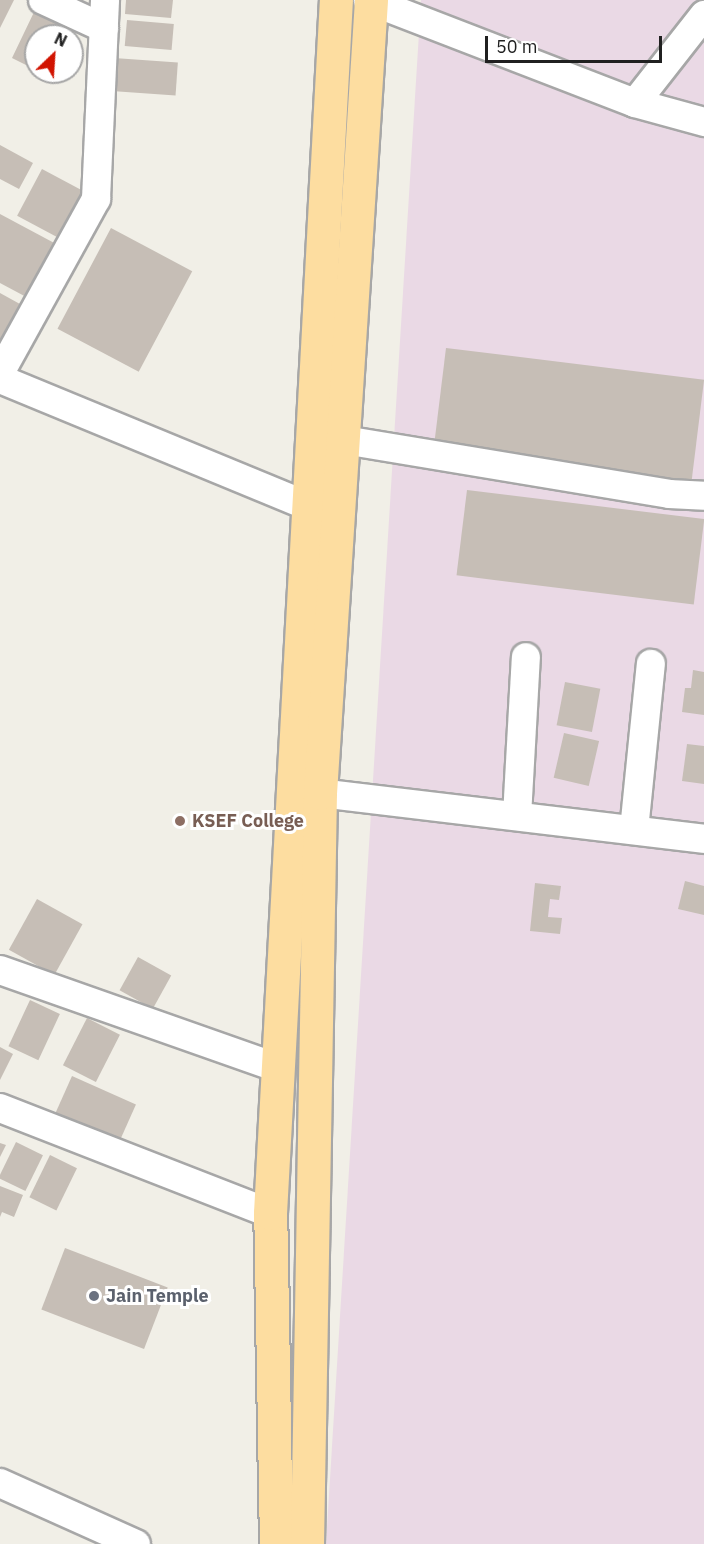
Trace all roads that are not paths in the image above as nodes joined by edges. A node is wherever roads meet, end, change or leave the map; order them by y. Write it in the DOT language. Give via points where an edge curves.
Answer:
graph roads {
  1 [pos="43,0"];
  2 [pos="105,0"];
  3 [pos="336,0"];
  4 [pos="370,0"];
  5 [pos="704,15"];
  6 [pos="104,28"];
  7 [pos="635,104"];
  8 [pos="704,122"];
  9 [pos="0,374"];
  10 [pos="0,379"];
  11 [pos="312,435"];
  12 [pos="344,439"];
  13 [pos="704,496"];
  14 [pos="308,506"];
  15 [pos="526,657"];
  16 [pos="651,664"];
  17 [pos="320,793"];
  18 [pos="517,816"];
  19 [pos="634,830"];
  20 [pos="704,839"];
  21 [pos="0,970"];
  22 [pos="278,1068"];
  23 [pos="0,1108"];
  24 [pos="270,1213"];
  25 [pos="0,1483"];
  26 [pos="101,1537"];
  27 [pos="136,1544"];
  28 [pos="276,1544"];
  29 [pos="307,1544"];
  1 -- 6 [label="street"];
  2 -- 6 [label="street"];
  3 -- 11 [label="main road"];
  4 -- 7 [label="street"];
  4 -- 12 [label="main road"];
  5 -- 7 [label="street"];
  6 -- 9 [label="street" via="96,199"];
  7 -- 8 [label="street"];
  10 -- 14 [label="street"];
  11 -- 12 [label="street"];
  11 -- 14 [label="main road"];
  12 -- 13 [label="street" via="669,494"];
  12 -- 17 [label="main road"];
  14 -- 22 [label="main road"];
  15 -- 18 [label="street"];
  16 -- 19 [label="street"];
  17 -- 18 [label="street"];
  17 -- 29 [label="main road"];
  18 -- 19 [label="street"];
  19 -- 20 [label="street"];
  21 -- 22 [label="street"];
  22 -- 24 [label="main road"];
  23 -- 24 [label="street"];
  24 -- 28 [label="main road"];
  25 -- 26 [label="street"];
  26 -- 27 [label="street"];
}
